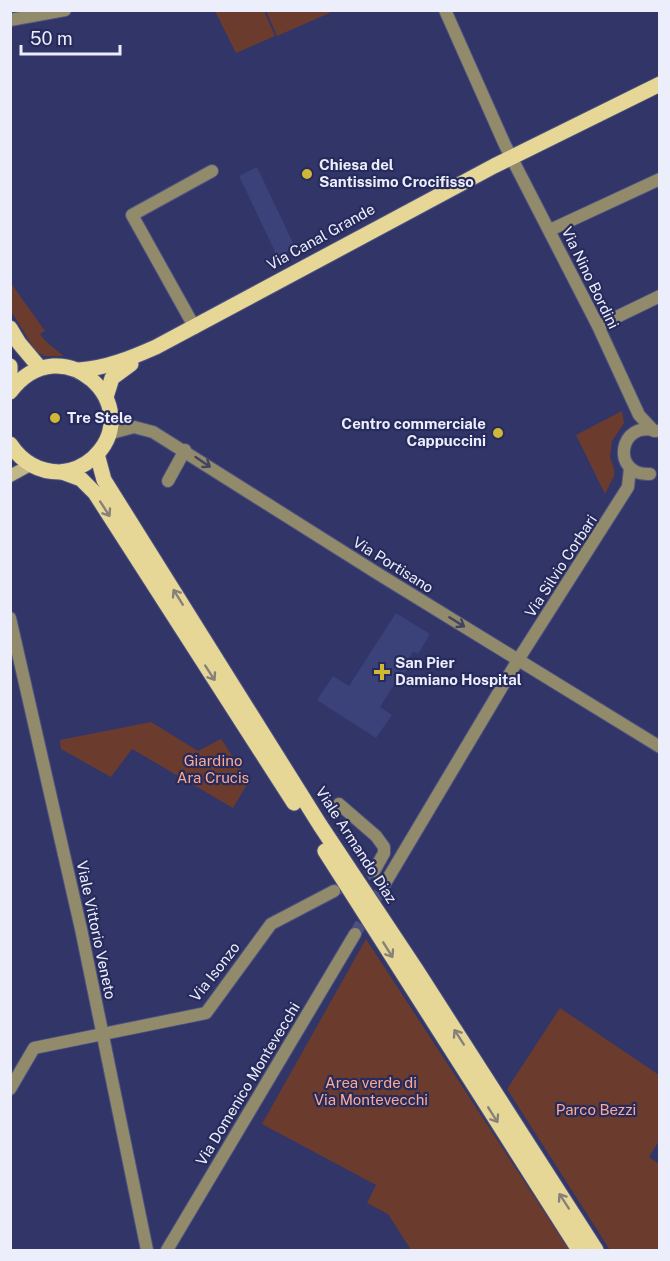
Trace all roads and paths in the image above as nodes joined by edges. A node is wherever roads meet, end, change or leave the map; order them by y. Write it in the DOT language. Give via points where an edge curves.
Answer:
graph roads {
  1 [pos="65,10"];
  2 [pos="445,10"];
  3 [pos="10,20"];
  4 [pos="660,84"];
  5 [pos="511,157"];
  6 [pos="212,171"];
  7 [pos="660,179"];
  8 [pos="550,230"];
  9 [pos="660,296"];
  10 [pos="597,326"];
  11 [pos="10,328"];
  12 [pos="195,328"];
  13 [pos="156,347"];
  14 [pos="10,366"];
  15 [pos="40,368"];
  16 [pos="79,370"];
  17 [pos="10,390"];
  18 [pos="106,396"];
  19 [pos="639,416"];
  20 [pos="635,432"];
  21 [pos="657,432"];
  22 [pos="108,434"];
  23 [pos="10,444"];
  24 [pos="185,450"];
  25 [pos="97,454"];
  26 [pos="30,465"];
  27 [pos="630,468"];
  28 [pos="62,472"];
  29 [pos="655,472"];
  30 [pos="10,476"];
  31 [pos="168,481"];
  32 [pos="628,487"];
  33 [pos="10,618"];
  34 [pos="518,660"];
  35 [pos="660,747"];
  36 [pos="339,804"];
  37 [pos="316,828"];
  38 [pos="374,870"];
  39 [pos="384,885"];
  40 [pos="334,891"];
  41 [pos="355,934"];
  42 [pos="102,1035"];
  43 [pos="10,1089"];
  44 [pos="147,1250"];
  45 [pos="161,1251"];
  46 [pos="167,1251"];
  47 [pos="579,1251"];
  48 [pos="596,1251"];
  1 -- 3 [label="street"];
  2 -- 5 [label="street, Via Nino Bordini"];
  4 -- 5 [label="main road, Via Canal Grande"];
  5 -- 8 [label="street, Via Nino Bordini"];
  5 -- 12 [label="main road, Via Canal Grande"];
  6 -- 12 [label="street" via="132,215"];
  7 -- 8 [label="street"];
  8 -- 10 [label="street, Via Nino Bordini"];
  9 -- 10 [label="street"];
  10 -- 19 [label="street, Via Nino Bordini"];
  11 -- 15 [label="main road"];
  12 -- 13 [label="main road, Via Canal Grande"];
  13 -- 16 [label="main road, Via Canal Grande" via="114,364"];
  13 -- 18 [label="main road, Via Canal Grande" via="112,378"];
  14 -- 17 [label="main road"];
  15 -- 16 [label="main road, Via Canal Grande" via="60,366"];
  15 -- 17 [label="main road"];
  16 -- 18 [label="main road"];
  18 -- 22 [label="main road" via="110,409"];
  19 -- 20 [label="street"];
  19 -- 21 [label="street, Via Nino Bordini"];
  20 -- 21 [label="street"];
  20 -- 27 [label="street, Via Silvio Corbari" via="623,449"];
  22 -- 24 [label="street, Via Portisano" via="142,428"];
  22 -- 25 [label="main road"];
  23 -- 26 [label="main road"];
  24 -- 31 [label="street"];
  24 -- 34 [label="street, Via Portisano, one-way"];
  25 -- 28 [label="main road" via="81,466"];
  37 -- 25 [label="main road, Viale Armando Diaz, one-way" via="104,480"];
  26 -- 28 [label="main road, Viale Armando Diaz"];
  26 -- 30 [label="main road"];
  27 -- 29 [label="street, Via Silvio Corbari" via="643,474"];
  27 -- 32 [label="street, Via Silvio Corbari"];
  28 -- 37 [label="main road, Viale Armando Diaz, one-way" via="81,479 95,493"];
  29 -- 32 [label="street, Via Silvio Corbari"];
  32 -- 34 [label="street, Via Silvio Corbari"];
  33 -- 42 [label="street, Viale Vittorio Veneto"];
  34 -- 35 [label="street, Via Portisano"];
  34 -- 39 [label="street"];
  36 -- 38 [label="street" via="381,841 384,854"];
  37 -- 47 [label="main road, Viale Armando Diaz, one-way"];
  48 -- 37 [label="main road, Viale Armando Diaz, one-way" via="417,971"];
  40 -- 42 [label="street, Via Isonzo" via="271,924 206,1013"];
  41 -- 46 [label="street, Via Domenico Montevecchi"];
  42 -- 43 [label="street, Via Isonzo" via="34,1048"];
  42 -- 44 [label="street, Viale Vittorio Veneto"];
  44 -- 45 [label="street"];
}
